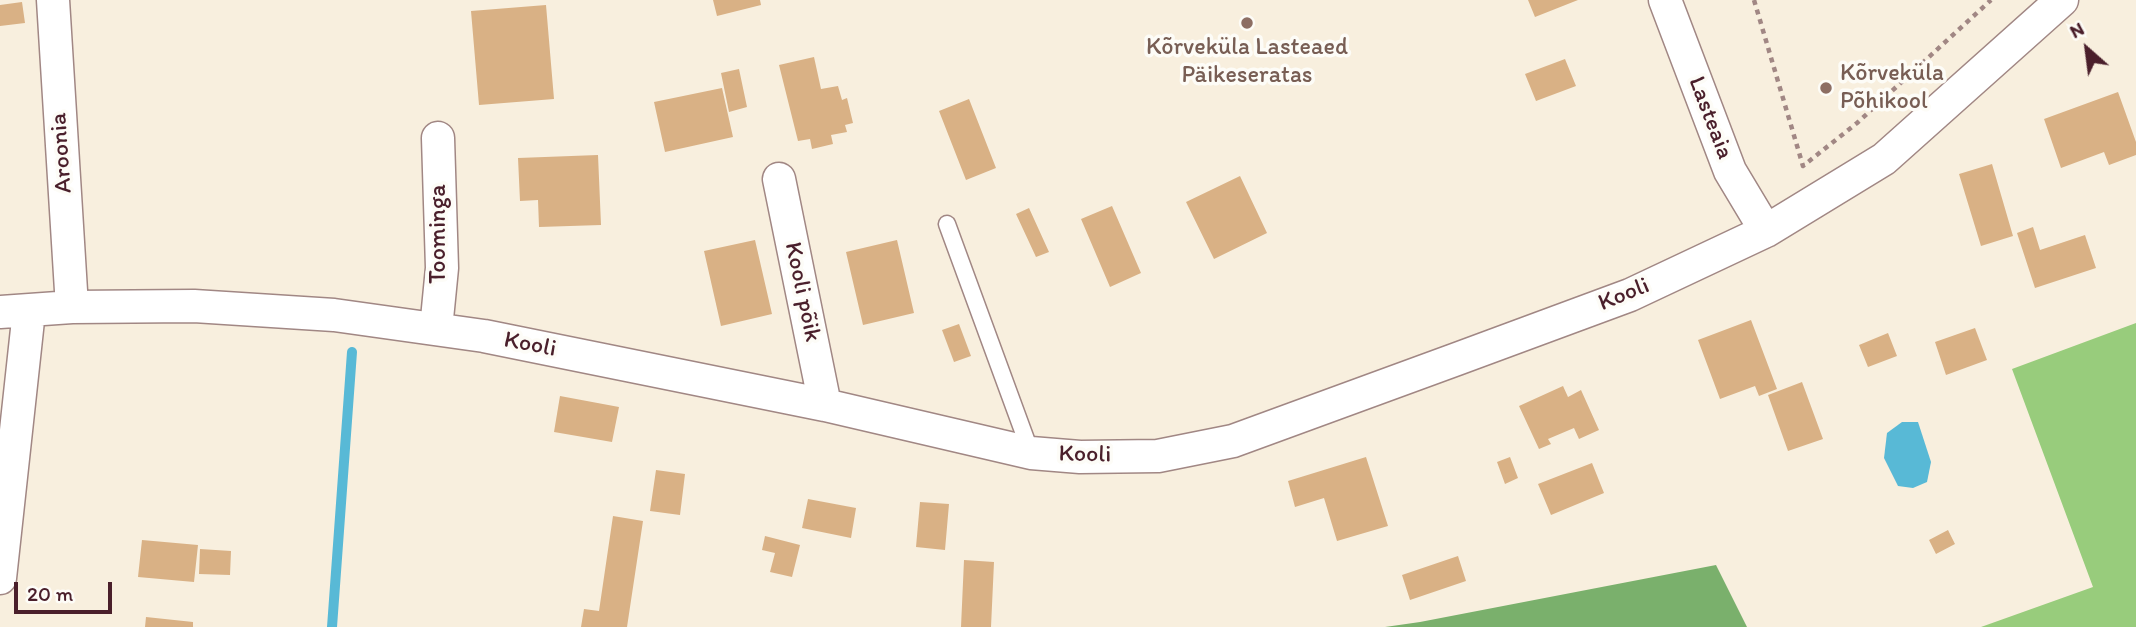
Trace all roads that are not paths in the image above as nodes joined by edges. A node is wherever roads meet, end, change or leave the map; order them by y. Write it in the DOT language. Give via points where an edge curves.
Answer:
graph roads {
  1 [pos="53,0"];
  2 [pos="1665,0"];
  3 [pos="2062,0"];
  4 [pos="438,138"];
  5 [pos="779,179"];
  6 [pos="947,224"];
  7 [pos="1766,232"];
  8 [pos="72,307"];
  9 [pos="14,311"];
  10 [pos="436,329"];
  11 [pos="825,405"];
  12 [pos="1031,453"];
  13 [pos="0,578"];
  1 -- 8 [label="street, Aroonia"];
  2 -- 7 [label="street, Lasteaia" via="1730,171"];
  3 -- 7 [label="street, Kooli" via="1884,159"];
  4 -- 10 [label="street, Toominga" via="442,268"];
  5 -- 11 [label="street, Kooli põik"];
  6 -- 12 [label="lane"];
  7 -- 12 [label="street, Kooli" via="1630,295 1233,441 1158,456"];
  8 -- 9 [label="street, Kooli"];
  8 -- 10 [label="street, Kooli" via="194,306 334,315"];
  9 -- 13 [label="street"];
  10 -- 11 [label="street, Kooli"];
  11 -- 12 [label="street, Kooli"];
}
